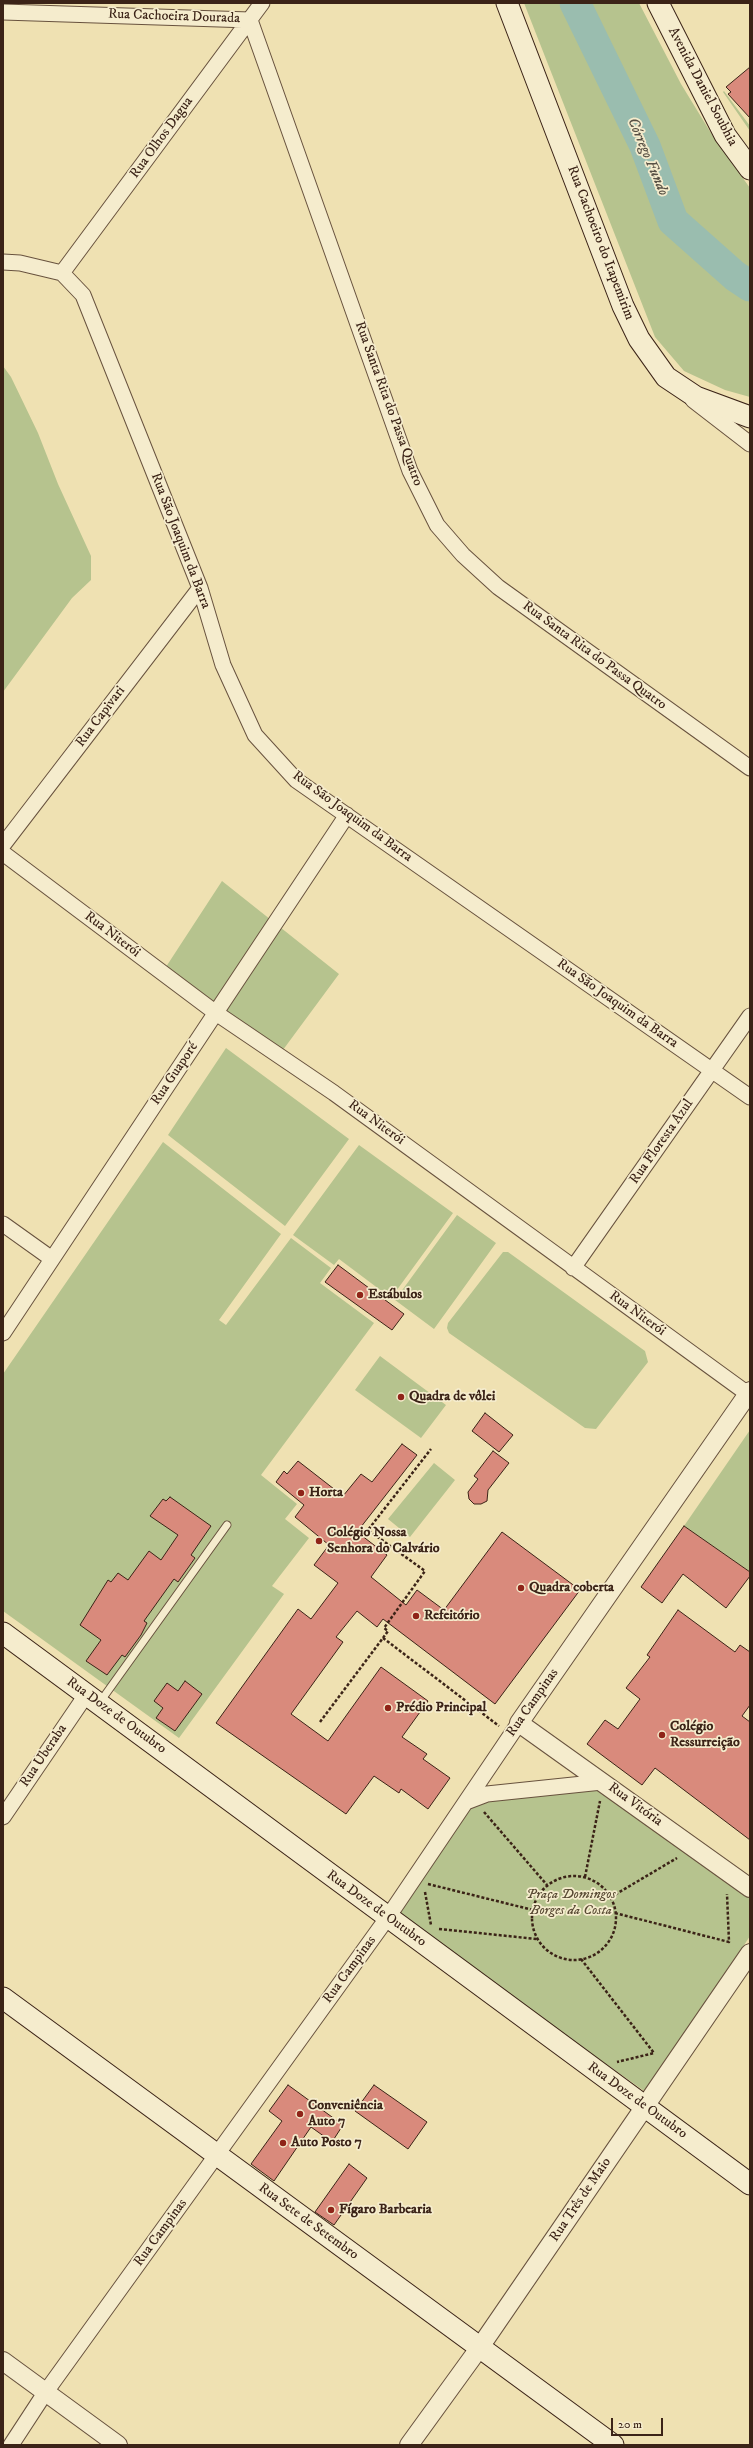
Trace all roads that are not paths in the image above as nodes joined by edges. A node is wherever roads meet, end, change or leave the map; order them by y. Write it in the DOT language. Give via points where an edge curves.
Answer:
graph roads {
  1 [pos="262,3"];
  2 [pos="507,3"];
  3 [pos="658,3"];
  4 [pos="3,12"];
  5 [pos="250,20"];
  6 [pos="750,169"];
  7 [pos="3,262"];
  8 [pos="62,273"];
  9 [pos="666,376"];
  10 [pos="750,417"];
  11 [pos="750,444"];
  12 [pos="200,588"];
  13 [pos="750,768"];
  14 [pos="347,815"];
  15 [pos="3,845"];
  16 [pos="3,853"];
  17 [pos="216,1013"];
  18 [pos="750,1016"];
  19 [pos="713,1070"];
  20 [pos="750,1097"];
  21 [pos="3,1224"];
  22 [pos="52,1259"];
  23 [pos="573,1268"];
  24 [pos="3,1333"];
  25 [pos="749,1393"];
  26 [pos="227,1525"];
  27 [pos="3,1634"];
  28 [pos="92,1699"];
  29 [pos="515,1729"];
  30 [pos="602,1789"];
  31 [pos="472,1804"];
  32 [pos="3,1817"];
  33 [pos="750,1888"];
  34 [pos="388,1917"];
  35 [pos="750,1953"];
  36 [pos="3,1998"];
  37 [pos="645,2106"];
  38 [pos="217,2156"];
  39 [pos="750,2184"];
  40 [pos="480,2347"];
  41 [pos="3,2361"];
  42 [pos="45,2393"];
  43 [pos="11,2445"];
  44 [pos="118,2445"];
  45 [pos="409,2445"];
  46 [pos="613,2445"];
  1 -- 5 [label="street, Rua Olhos Dagua"];
  2 -- 9 [label="main road, Rua Cachoeiro do Itapemirim" via="623,306 639,339"];
  3 -- 6 [label="main road, Avenida Daniel Soubhia" via="725,135"];
  4 -- 5 [label="street, Rua Cachoeira Dourada"];
  5 -- 8 [label="street, Rua Olhos Dagua"];
  5 -- 13 [label="street, Rua Santa Rita do Passa Quatro" via="410,471 437,524 463,555 498,587"];
  7 -- 8 [label="street" via="20,263"];
  8 -- 12 [label="street, Rua São Joaquim da Barra" via="83,295"];
  9 -- 10 [label="main road" via="696,397"];
  9 -- 11 [label="street, Rua Cachoeiro do Itapemirim" via="710,415"];
  12 -- 14 [label="street, Rua São Joaquim da Barra" via="223,665 255,735 296,780"];
  12 -- 15 [label="street, Rua Capivari"];
  14 -- 17 [label="street, Rua Guaporé"];
  14 -- 19 [label="street, Rua São Joaquim da Barra"];
  16 -- 17 [label="street, Rua Niterói"];
  17 -- 22 [label="street, Rua Guaporé"];
  17 -- 23 [label="street, Rua Niterói" via="334,1093"];
  18 -- 19 [label="street, Rua Floresta Azul"];
  19 -- 20 [label="street, Rua São Joaquim da Barra"];
  19 -- 23 [label="street, Rua Floresta Azul"];
  21 -- 22 [label="street"];
  22 -- 24 [label="street, Rua Guaporé"];
  23 -- 25 [label="street, Rua Niterói"];
  25 -- 29 [label="street, Rua Campinas"];
  26 -- 28 [label="lane"];
  27 -- 28 [label="main road, Rua Doze de Outubro"];
  28 -- 32 [label="street, Rua Uberaba"];
  28 -- 34 [label="main road, Rua Doze de Outubro"];
  29 -- 30 [label="street, Rua Vitória"];
  29 -- 31 [label="street, Rua Campinas"];
  30 -- 31 [label="street" via="494,1793"];
  30 -- 33 [label="street, Rua Vitória"];
  31 -- 34 [label="street, Rua Campinas"];
  34 -- 37 [label="main road, Rua Doze de Outubro"];
  34 -- 38 [label="street, Rua Campinas"];
  35 -- 37 [label="street, Rua Três de Maio"];
  36 -- 38 [label="main road, Rua Sete de Setembro"];
  37 -- 39 [label="main road, Rua Doze de Outubro"];
  37 -- 40 [label="street, Rua Três de Maio"];
  38 -- 40 [label="main road, Rua Sete de Setembro"];
  38 -- 42 [label="street, Rua Campinas"];
  40 -- 45 [label="street, Rua Três de Maio"];
  40 -- 46 [label="main road, Rua Sete de Setembro"];
  41 -- 42 [label="street"];
  42 -- 43 [label="street, Rua Campinas"];
  42 -- 44 [label="street"];
}
